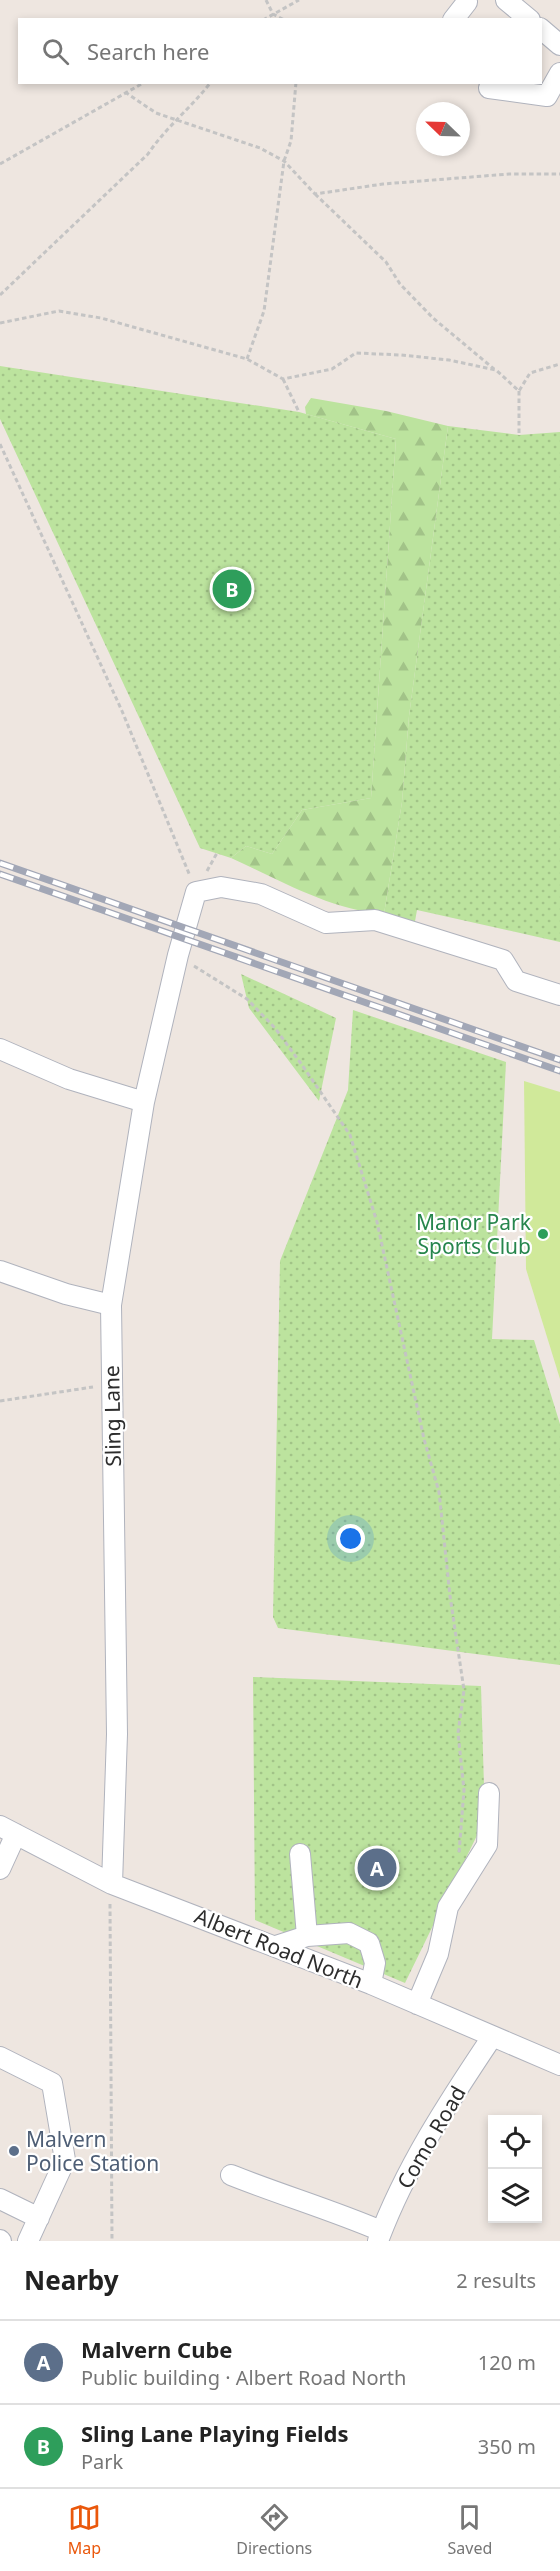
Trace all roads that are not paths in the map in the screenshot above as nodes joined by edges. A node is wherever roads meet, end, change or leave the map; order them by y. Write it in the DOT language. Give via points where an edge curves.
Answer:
graph roads {
  1 [pos="506,0"];
  2 [pos="468,1"];
  3 [pos="455,18"];
  4 [pos="528,18"];
  5 [pos="542,30"];
  6 [pos="560,45"];
  7 [pos="560,73"];
  8 [pos="489,88"];
  9 [pos="560,995"];
  10 [pos="0,1049"];
  11 [pos="144,1102"];
  12 [pos="0,1271"];
  13 [pos="111,1305"];
  14 [pos="489,1793"];
  15 [pos="8,1830"];
  16 [pos="300,1854"];
  17 [pos="0,1869"];
  18 [pos="110,1882"];
  19 [pos="307,1936"];
  20 [pos="276,1947"];
  21 [pos="371,1984"];
  22 [pos="417,2004"];
  23 [pos="492,2037"];
  24 [pos="0,2057"];
  25 [pos="560,2065"];
  26 [pos="231,2175"];
  27 [pos="0,2199"];
  28 [pos="39,2218"];
  29 [pos="379,2236"];
  30 [pos="28,2241"];
  1 -- 4 [label="street"];
  2 -- 3 [label="street"];
  5 -- 6 [label="street"];
  7 -- 8 [label="street" via="547,96"];
  9 -- 11 [label="street, Sling Lane" via="516,981 503,960 375,920 326,923 261,894 221,887 200,890 178,955"];
  10 -- 11 [label="street" via="69,1079"];
  11 -- 13 [label="street, Sling Lane"];
  12 -- 13 [label="street"];
  13 -- 18 [label="street, Sling Lane" via="117,1734"];
  14 -- 22 [label="street" via="487,1845 448,1907 438,1954"];
  15 -- 17 [label="street"];
  15 -- 18 [label="street, Albert Road North"];
  16 -- 19 [label="street"];
  18 -- 20 [label="street, Albert Road North"];
  19 -- 20 [label="street"];
  19 -- 21 [label="street" via="349,1932 369,1942 375,1963"];
  20 -- 21 [label="street, Albert Road North"];
  21 -- 22 [label="street, Albert Road North"];
  22 -- 23 [label="street, Albert Road North"];
  23 -- 25 [label="street, Albert Road North"];
  23 -- 29 [label="street, Como Road" via="438,2122"];
  24 -- 28 [label="street" via="52,2083 65,2160"];
  26 -- 29 [label="street" via="340,2213"];
  27 -- 28 [label="street"];
  28 -- 30 [label="street"];
}
